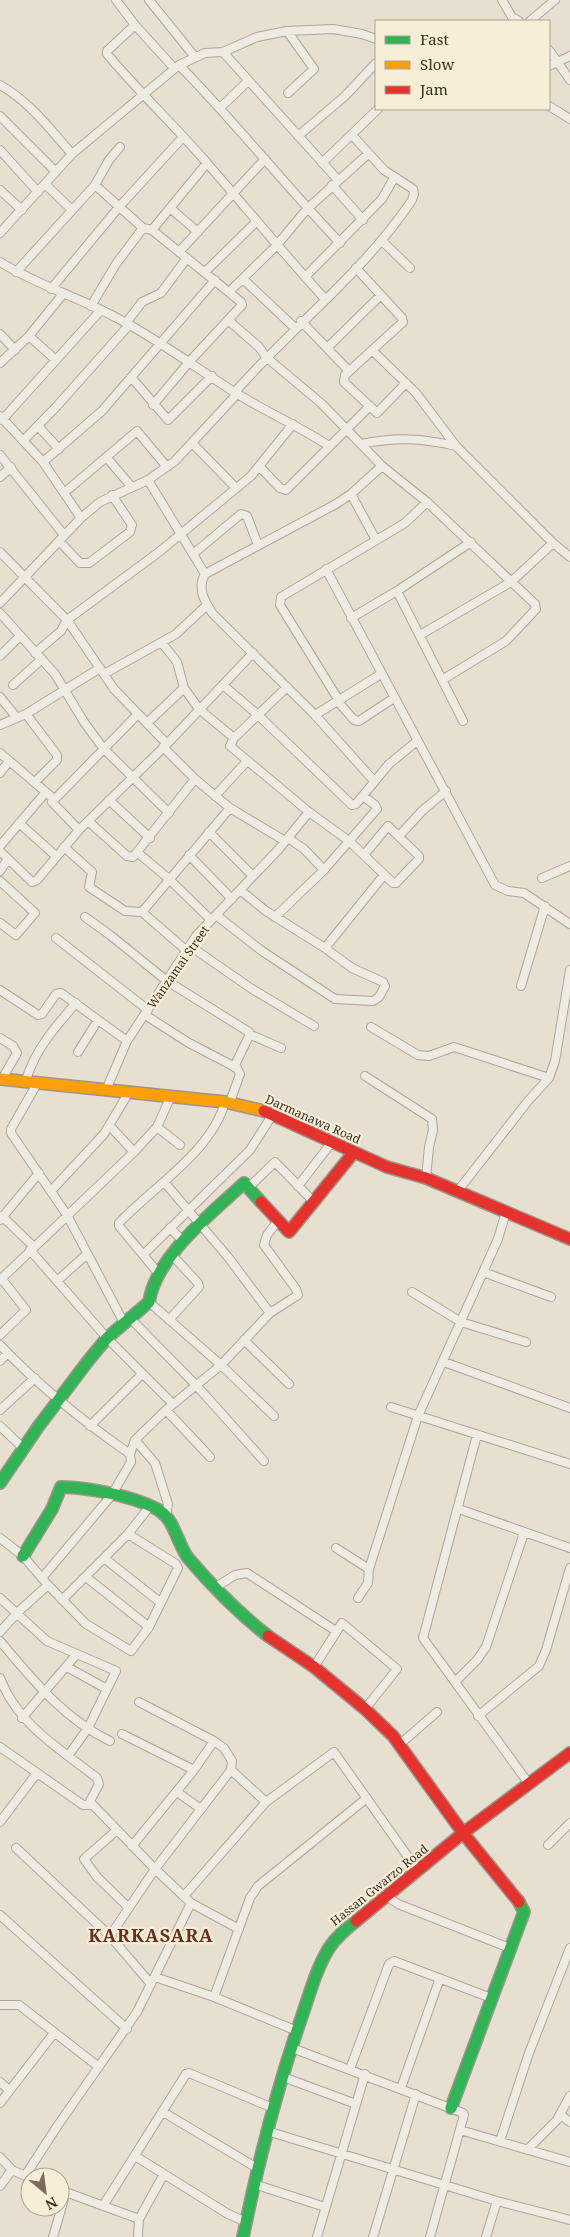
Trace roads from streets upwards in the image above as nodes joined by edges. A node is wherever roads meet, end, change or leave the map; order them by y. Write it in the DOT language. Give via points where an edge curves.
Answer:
graph roads {
  1 [pos="116,0"];
  2 [pos="149,0"];
  3 [pos="555,0"];
  4 [pos="504,1"];
  5 [pos="517,20"];
  6 [pos="531,20"];
  7 [pos="135,25"];
  8 [pos="287,31"];
  9 [pos="375,39"];
  10 [pos="223,52"];
  11 [pos="550,52"];
  12 [pos="570,56"];
  13 [pos="195,58"];
  14 [pos="557,62"];
  15 [pos="375,64"];
  16 [pos="550,66"];
  17 [pos="176,67"];
  18 [pos="570,80"];
  19 [pos="248,81"];
  20 [pos="0,85"];
  21 [pos="288,93"];
  22 [pos="142,94"];
  23 [pos="220,107"];
  24 [pos="550,107"];
  25 [pos="377,110"];
  26 [pos="0,116"];
  27 [pos="570,119"];
  28 [pos="352,135"];
  29 [pos="183,136"];
  30 [pos="298,136"];
  31 [pos="120,147"];
  32 [pos="0,150"];
  33 [pos="72,154"];
  34 [pos="368,154"];
  35 [pos="266,159"];
  36 [pos="207,163"];
  37 [pos="322,163"];
  38 [pos="56,172"];
  39 [pos="394,178"];
  40 [pos="335,183"];
  41 [pos="45,184"];
  42 [pos="95,185"];
  43 [pos="0,190"];
  44 [pos="38,192"];
  45 [pos="233,194"];
  46 [pos="119,207"];
  47 [pos="170,208"];
  48 [pos="307,208"];
  49 [pos="22,210"];
  50 [pos="72,210"];
  51 [pos="362,220"];
  52 [pos="256,222"];
  53 [pos="143,228"];
  54 [pos="2,229"];
  55 [pos="152,230"];
  56 [pos="198,232"];
  57 [pos="382,242"];
  58 [pos="340,244"];
  59 [pos="276,246"];
  60 [pos="179,252"];
  61 [pos="187,258"];
  62 [pos="0,262"];
  63 [pos="356,268"];
  64 [pos="410,268"];
  65 [pos="16,272"];
  66 [pos="205,272"];
  67 [pos="305,277"];
  68 [pos="243,279"];
  69 [pos="215,280"];
  70 [pos="51,289"];
  71 [pos="229,292"];
  72 [pos="63,294"];
  73 [pos="381,295"];
  74 [pos="325,299"];
  75 [pos="92,306"];
  76 [pos="101,310"];
  77 [pos="228,320"];
  78 [pos="302,322"];
  79 [pos="128,324"];
  80 [pos="295,328"];
  81 [pos="0,334"];
  82 [pos="29,336"];
  83 [pos="161,343"];
  84 [pos="327,348"];
  85 [pos="15,350"];
  86 [pos="372,350"];
  87 [pos="266,357"];
  88 [pos="56,360"];
  89 [pos="190,361"];
  90 [pos="0,363"];
  91 [pos="349,371"];
  92 [pos="212,376"];
  93 [pos="131,377"];
  94 [pos="406,383"];
  95 [pos="236,393"];
  96 [pos="152,404"];
  97 [pos="370,406"];
  98 [pos="1,418"];
  99 [pos="293,424"];
  100 [pos="38,426"];
  101 [pos="347,430"];
  102 [pos="24,441"];
  103 [pos="193,444"];
  104 [pos="360,444"];
  105 [pos="329,446"];
  106 [pos="456,446"];
  107 [pos="59,449"];
  108 [pos="0,455"];
  109 [pos="107,458"];
  110 [pos="43,462"];
  111 [pos="259,466"];
  112 [pos="382,466"];
  113 [pos="11,467"];
  114 [pos="166,467"];
  115 [pos="0,477"];
  116 [pos="148,480"];
  117 [pos="131,486"];
  118 [pos="236,488"];
  119 [pos="64,493"];
  120 [pos="352,494"];
  121 [pos="112,495"];
  122 [pos="427,502"];
  123 [pos="81,518"];
  124 [pos="180,535"];
  125 [pos="62,538"];
  126 [pos="376,540"];
  127 [pos="471,542"];
  128 [pos="553,543"];
  129 [pos="258,545"];
  130 [pos="0,552"];
  131 [pos="193,554"];
  132 [pos="570,557"];
  133 [pos="326,569"];
  134 [pos="205,574"];
  135 [pos="26,577"];
  136 [pos="511,582"];
  137 [pos="398,591"];
  138 [pos="0,603"];
  139 [pos="207,605"];
  140 [pos="0,613"];
  141 [pos="351,618"];
  142 [pos="67,620"];
  143 [pos="420,635"];
  144 [pos="20,636"];
  145 [pos="162,643"];
  146 [pos="36,653"];
  147 [pos="254,653"];
  148 [pos="0,656"];
  149 [pos="42,659"];
  150 [pos="102,671"];
  151 [pos="381,674"];
  152 [pos="442,680"];
  153 [pos="222,684"];
  154 [pos="13,685"];
  155 [pos="287,687"];
  156 [pos="184,688"];
  157 [pos="64,691"];
  158 [pos="0,697"];
  159 [pos="394,698"];
  160 [pos="339,702"];
  161 [pos="199,708"];
  162 [pos="26,714"];
  163 [pos="138,714"];
  164 [pos="258,715"];
  165 [pos="315,715"];
  166 [pos="17,718"];
  167 [pos="463,721"];
  168 [pos="147,724"];
  169 [pos="0,725"];
  170 [pos="234,738"];
  171 [pos="417,741"];
  172 [pos="165,746"];
  173 [pos="104,748"];
  174 [pos="0,753"];
  175 [pos="10,761"];
  176 [pos="247,761"];
  177 [pos="0,773"];
  178 [pos="132,777"];
  179 [pos="195,779"];
  180 [pos="374,781"];
  181 [pos="35,782"];
  182 [pos="446,791"];
  183 [pos="46,792"];
  184 [pos="215,796"];
  185 [pos="363,796"];
  186 [pos="54,799"];
  187 [pos="109,800"];
  188 [pos="230,808"];
  189 [pos="309,812"];
  190 [pos="169,813"];
  191 [pos="88,821"];
  192 [pos="19,823"];
  193 [pos="80,830"];
  194 [pos="209,832"];
  195 [pos="399,836"];
  196 [pos="150,838"];
  197 [pos="286,839"];
  198 [pos="349,841"];
  199 [pos="0,846"];
  200 [pos="64,847"];
  201 [pos="0,851"];
  202 [pos="137,852"];
  203 [pos="189,855"];
  204 [pos="364,855"];
  205 [pos="56,856"];
  206 [pos="8,859"];
  207 [pos="570,866"];
  208 [pos="0,870"];
  209 [pos="324,870"];
  210 [pos="384,875"];
  211 [pos="253,876"];
  212 [pos="542,878"];
  213 [pos="169,879"];
  214 [pos="0,881"];
  215 [pos="240,890"];
  216 [pos="232,899"];
  217 [pos="545,906"];
  218 [pos="142,912"];
  219 [pos="275,917"];
  220 [pos="85,918"];
  221 [pos="213,918"];
  222 [pos="0,923"];
  223 [pos="570,924"];
  224 [pos="56,938"];
  225 [pos="188,948"];
  226 [pos="324,948"];
  227 [pos="570,970"];
  228 [pos="167,981"];
  229 [pos="521,986"];
  230 [pos="0,990"];
  231 [pos="76,1003"];
  232 [pos="147,1013"];
  233 [pos="98,1020"];
  234 [pos="314,1026"];
  235 [pos="371,1028"];
  236 [pos="249,1034"];
  237 [pos="0,1038"];
  238 [pos="127,1042"];
  239 [pos="281,1048"];
  240 [pos="78,1052"];
  241 [pos="234,1067"];
  242 [pos="365,1076"];
  243 [pos="549,1078"];
  244 [pos="1,1079"];
  245 [pos="26,1080"];
  246 [pos="38,1082"];
  247 [pos="106,1090"];
  248 [pos="129,1092"];
  249 [pos="171,1096"];
  250 [pos="228,1102"];
  251 [pos="273,1114"];
  252 [pos="110,1126"];
  253 [pos="157,1127"];
  254 [pos="332,1142"];
  255 [pos="180,1145"];
  256 [pos="134,1152"];
  257 [pos="354,1152"];
  258 [pos="38,1173"];
  259 [pos="417,1175"];
  260 [pos="165,1183"];
  261 [pos="298,1186"];
  262 [pos="249,1187"];
  263 [pos="50,1191"];
  264 [pos="457,1192"];
  265 [pos="314,1202"];
  266 [pos="189,1210"];
  267 [pos="506,1212"];
  268 [pos="68,1215"];
  269 [pos="1,1218"];
  270 [pos="278,1221"];
  271 [pos="201,1225"];
  272 [pos="170,1228"];
  273 [pos="570,1239"];
  274 [pos="183,1241"];
  275 [pos="32,1249"];
  276 [pos="87,1254"];
  277 [pos="144,1255"];
  278 [pos="172,1255"];
  279 [pos="483,1272"];
  280 [pos="159,1274"];
  281 [pos="1,1279"];
  282 [pos="57,1280"];
  283 [pos="412,1292"];
  284 [pos="551,1297"];
  285 [pos="149,1302"];
  286 [pos="270,1313"];
  287 [pos="169,1320"];
  288 [pos="127,1321"];
  289 [pos="461,1322"];
  290 [pos="0,1335"];
  291 [pos="108,1338"];
  292 [pos="244,1340"];
  293 [pos="526,1342"];
  294 [pos="0,1345"];
  295 [pos="8,1353"];
  296 [pos="0,1361"];
  297 [pos="444,1362"];
  298 [pos="221,1364"];
  299 [pos="142,1374"];
  300 [pos="35,1378"];
  301 [pos="289,1384"];
  302 [pos="196,1385"];
  303 [pos="59,1399"];
  304 [pos="173,1404"];
  305 [pos="391,1408"];
  306 [pos="570,1408"];
  307 [pos="0,1410"];
  308 [pos="166,1410"];
  309 [pos="274,1416"];
  310 [pos="418,1416"];
  311 [pos="0,1426"];
  312 [pos="90,1426"];
  313 [pos="477,1435"];
  314 [pos="134,1440"];
  315 [pos="23,1448"];
  316 [pos="130,1454"];
  317 [pos="210,1456"];
  318 [pos="264,1461"];
  319 [pos="570,1464"];
  320 [pos="0,1483"];
  321 [pos="111,1496"];
  322 [pos="150,1506"];
  323 [pos="459,1509"];
  324 [pos="166,1516"];
  325 [pos="524,1533"];
  326 [pos="128,1534"];
  327 [pos="0,1538"];
  328 [pos="336,1548"];
  329 [pos="570,1548"];
  330 [pos="23,1556"];
  331 [pos="104,1558"];
  332 [pos="570,1568"];
  333 [pos="369,1569"];
  334 [pos="86,1576"];
  335 [pos="42,1578"];
  336 [pos="48,1585"];
  337 [pos="216,1587"];
  338 [pos="0,1598"];
  339 [pos="358,1598"];
  340 [pos="62,1600"];
  341 [pos="161,1603"];
  342 [pos="17,1613"];
  343 [pos="149,1627"];
  344 [pos="336,1631"];
  345 [pos="0,1632"];
  346 [pos="0,1641"];
  347 [pos="76,1655"];
  348 [pos="314,1667"];
  349 [pos="67,1668"];
  350 [pos="0,1678"];
  351 [pos="455,1682"];
  352 [pos="107,1690"];
  353 [pos="2,1693"];
  354 [pos="44,1694"];
  355 [pos="139,1702"];
  356 [pos="365,1709"];
  357 [pos="437,1712"];
  358 [pos="478,1716"];
  359 [pos="22,1718"];
  360 [pos="88,1728"];
  361 [pos="122,1734"];
  362 [pos="110,1741"];
  363 [pos="214,1741"];
  364 [pos="399,1745"];
  365 [pos="2,1751"];
  366 [pos="570,1753"];
  367 [pos="68,1756"];
  368 [pos="194,1770"];
  369 [pos="231,1770"];
  370 [pos="37,1774"];
  371 [pos="529,1784"];
  372 [pos="177,1792"];
  373 [pos="367,1798"];
  374 [pos="266,1802"];
  375 [pos="90,1805"];
  376 [pos="201,1809"];
  377 [pos="0,1822"];
  378 [pos="570,1823"];
  379 [pos="117,1830"];
  380 [pos="464,1833"];
  381 [pos="548,1845"];
  382 [pos="132,1846"];
  383 [pos="16,1848"];
  384 [pos="155,1869"];
  385 [pos="418,1871"];
  386 [pos="184,1896"];
  387 [pos="386,1896"];
  388 [pos="191,1903"];
  389 [pos="129,1908"];
  390 [pos="0,1915"];
  391 [pos="239,1929"];
  392 [pos="110,1936"];
  393 [pos="510,1948"];
  394 [pos="570,1948"];
  395 [pos="440,1978"];
  396 [pos="153,1981"];
  397 [pos="214,1998"];
  398 [pos="491,1998"];
  399 [pos="5,2006"];
  400 [pos="127,2028"];
  401 [pos="297,2031"];
  402 [pos="54,2033"];
  403 [pos="292,2048"];
  404 [pos="99,2067"];
  405 [pos="350,2069"];
  406 [pos="365,2074"];
  407 [pos="283,2077"];
  408 [pos="0,2082"];
  409 [pos="401,2088"];
  410 [pos="9,2090"];
  411 [pos="416,2094"];
  412 [pos="570,2096"];
  413 [pos="0,2103"];
  414 [pos="356,2104"];
  415 [pos="274,2108"];
  416 [pos="451,2108"];
  417 [pos="163,2112"];
  418 [pos="560,2115"];
  419 [pos="570,2122"];
  420 [pos="460,2130"];
  421 [pos="267,2131"];
  422 [pos="500,2142"];
  423 [pos="527,2150"];
  424 [pos="340,2153"];
  425 [pos="135,2156"];
  426 [pos="0,2158"];
  427 [pos="570,2162"];
  428 [pos="34,2167"];
  429 [pos="257,2168"];
  430 [pos="392,2168"];
  431 [pos="12,2170"];
  432 [pos="20,2174"];
  433 [pos="164,2174"];
  434 [pos="254,2184"];
  435 [pos="445,2184"];
  436 [pos="0,2186"];
  437 [pos="70,2194"];
  438 [pos="497,2201"];
  439 [pos="103,2206"];
  440 [pos="325,2207"];
  441 [pos="57,2217"];
  442 [pos="139,2219"];
  443 [pos="570,2220"];
  444 [pos="246,2222"];
  445 [pos="53,2237"];
  446 [pos="138,2237"];
  447 [pos="243,2237"];
  448 [pos="316,2237"];
  449 [pos="373,2237"];
  450 [pos="430,2237"];
  451 [pos="486,2237"];
  1 -- 7 [label="street"];
  2 -- 13 [label="street"];
  3 -- 6 [label="street"];
  4 -- 5 [label="street" via="512,17"];
  7 -- 17 [label="street"];
  7 -- 22 [label="street" via="107,52"];
  8 -- 9 [label="street" via="333,29"];
  8 -- 10 [label="street" via="257,37"];
  8 -- 21 [label="street" via="314,70"];
  10 -- 13 [label="street"];
  10 -- 19 [label="street"];
  11 -- 14 [label="street"];
  12 -- 14 [label="street"];
  13 -- 17 [label="street"];
  14 -- 16 [label="street"];
  14 -- 18 [label="street"];
  15 -- 30 [label="street" via="345,96"];
  17 -- 22 [label="street"];
  17 -- 23 [label="street"];
  19 -- 23 [label="street"];
  19 -- 30 [label="street"];
  20 -- 33 [label="street" via="33,109"];
  22 -- 29 [label="street"];
  22 -- 33 [label="street"];
  23 -- 35 [label="street"];
  24 -- 27 [label="street"];
  25 -- 28 [label="street"];
  26 -- 38 [label="street"];
  28 -- 34 [label="street"];
  28 -- 37 [label="street"];
  29 -- 36 [label="street"];
  29 -- 46 [label="street"];
  30 -- 37 [label="street"];
  31 -- 42 [label="street"];
  32 -- 44 [label="street"];
  33 -- 38 [label="street"];
  34 -- 39 [label="street"];
  34 -- 40 [label="street"];
  35 -- 45 [label="street"];
  35 -- 48 [label="street"];
  36 -- 45 [label="street"];
  36 -- 47 [label="street"];
  37 -- 40 [label="street"];
  38 -- 41 [label="street"];
  39 -- 51 [label="street" via="382,199"];
  39 -- 57 [label="street" via="413,189 414,194"];
  40 -- 48 [label="street"];
  40 -- 51 [label="street"];
  41 -- 44 [label="street"];
  41 -- 50 [label="street"];
  42 -- 46 [label="street"];
  42 -- 50 [label="street"];
  43 -- 49 [label="street"];
  44 -- 49 [label="street"];
  45 -- 52 [label="street"];
  45 -- 56 [label="street"];
  46 -- 53 [label="street"];
  46 -- 70 [label="street"];
  47 -- 55 [label="street"];
  47 -- 56 [label="street"];
  48 -- 58 [label="street"];
  48 -- 59 [label="street"];
  49 -- 54 [label="street"];
  50 -- 65 [label="street"];
  51 -- 58 [label="street"];
  52 -- 59 [label="street"];
  52 -- 66 [label="street"];
  53 -- 55 [label="street"];
  53 -- 75 [label="street" via="116,264"];
  55 -- 60 [label="street"];
  56 -- 60 [label="street"];
  57 -- 63 [label="street"];
  57 -- 64 [label="street"];
  58 -- 67 [label="street"];
  59 -- 67 [label="street"];
  59 -- 68 [label="street"];
  60 -- 61 [label="street"];
  61 -- 66 [label="street"];
  61 -- 79 [label="street" via="161,293 142,302"];
  62 -- 65 [label="street"];
  63 -- 73 [label="street"];
  63 -- 74 [label="street"];
  65 -- 70 [label="street"];
  66 -- 69 [label="street"];
  67 -- 74 [label="street"];
  68 -- 71 [label="street"];
  68 -- 80 [label="street"];
  69 -- 71 [label="street"];
  69 -- 83 [label="street"];
  70 -- 72 [label="street"];
  71 -- 77 [label="street" via="242,305"];
  72 -- 75 [label="street"];
  72 -- 82 [label="street"];
  73 -- 84 [label="street"];
  73 -- 86 [label="street" via="403,322"];
  74 -- 78 [label="street"];
  75 -- 76 [label="street"];
  76 -- 79 [label="street"];
  76 -- 88 [label="street"];
  77 -- 87 [label="street"];
  77 -- 89 [label="street"];
  78 -- 80 [label="street"];
  78 -- 84 [label="street"];
  79 -- 83 [label="street"];
  79 -- 100 [label="street"];
  80 -- 87 [label="street"];
  81 -- 85 [label="street"];
  82 -- 85 [label="street"];
  82 -- 88 [label="street"];
  83 -- 89 [label="street"];
  83 -- 93 [label="street"];
  84 -- 91 [label="street"];
  85 -- 90 [label="street"];
  86 -- 91 [label="street"];
  86 -- 94 [label="street"];
  87 -- 95 [label="street"];
  87 -- 101 [label="street" via="322,404"];
  88 -- 98 [label="street"];
  89 -- 92 [label="street"];
  89 -- 96 [label="street"];
  91 -- 97 [label="street" via="344,382"];
  92 -- 95 [label="street"];
  92 -- 96 [label="street" via="170,419 166,420"];
  93 -- 96 [label="street"];
  93 -- 107 [label="street" via="102,411"];
  94 -- 97 [label="street" via="378,412"];
  94 -- 106 [label="street"];
  95 -- 99 [label="street"];
  95 -- 103 [label="street"];
  97 -- 101 [label="street"];
  98 -- 102 [label="street"];
  99 -- 105 [label="street"];
  99 -- 111 [label="street"];
  100 -- 102 [label="street"];
  100 -- 107 [label="street"];
  101 -- 104 [label="street"];
  101 -- 105 [label="street"];
  102 -- 110 [label="street"];
  103 -- 114 [label="street"];
  103 -- 118 [label="street"];
  104 -- 106 [label="street" via="404,438"];
  104 -- 112 [label="street"];
  105 -- 111 [label="street" via="286,490"];
  106 -- 128 [label="street"];
  107 -- 110 [label="street"];
  108 -- 113 [label="street"];
  109 -- 114 [label="street" via="139,431"];
  109 -- 117 [label="street"];
  109 -- 119 [label="street"];
  110 -- 119 [label="street"];
  111 -- 118 [label="street"];
  112 -- 120 [label="street"];
  112 -- 122 [label="street"];
  113 -- 115 [label="street"];
  113 -- 125 [label="street"];
  114 -- 116 [label="street"];
  116 -- 117 [label="street"];
  116 -- 124 [label="street"];
  117 -- 121 [label="street"];
  118 -- 124 [label="street"];
  119 -- 123 [label="street"];
  120 -- 126 [label="street"];
  120 -- 129 [label="street"];
  121 -- 123 [label="street"];
  121 -- 125 [label="street" via="132,525 130,532 89,563 80,563"];
  122 -- 126 [label="street" via="405,523"];
  122 -- 127 [label="street"];
  123 -- 125 [label="street"];
  124 -- 131 [label="street"];
  124 -- 142 [label="street"];
  125 -- 135 [label="street"];
  126 -- 133 [label="street"];
  127 -- 136 [label="street"];
  127 -- 137 [label="street"];
  128 -- 132 [label="street"];
  128 -- 136 [label="street"];
  129 -- 131 [label="street" via="247,516 242,514"];
  129 -- 134 [label="street"];
  130 -- 135 [label="street"];
  131 -- 134 [label="street"];
  133 -- 141 [label="street"];
  133 -- 160 [label="street" via="280,601 280,605"];
  134 -- 139 [label="street" via="201,582 202,596"];
  135 -- 138 [label="street"];
  135 -- 142 [label="street"];
  136 -- 143 [label="street"];
  136 -- 152 [label="street" via="531,598 536,610 506,641"];
  137 -- 141 [label="street"];
  137 -- 143 [label="street"];
  139 -- 145 [label="street"];
  139 -- 147 [label="street"];
  140 -- 144 [label="street"];
  141 -- 151 [label="street"];
  142 -- 146 [label="street"];
  142 -- 150 [label="street"];
  143 -- 152 [label="street"];
  144 -- 146 [label="street"];
  144 -- 148 [label="street"];
  145 -- 150 [label="street"];
  145 -- 156 [label="street" via="177,662"];
  146 -- 149 [label="street"];
  147 -- 153 [label="street"];
  147 -- 155 [label="street"];
  149 -- 154 [label="street"];
  149 -- 157 [label="street"];
  150 -- 157 [label="street"];
  150 -- 163 [label="street"];
  151 -- 159 [label="street"];
  151 -- 160 [label="street"];
  152 -- 167 [label="street"];
  153 -- 161 [label="street"];
  153 -- 164 [label="street"];
  155 -- 164 [label="street"];
  155 -- 165 [label="street"];
  156 -- 161 [label="street"];
  156 -- 168 [label="street"];
  157 -- 162 [label="street"];
  157 -- 173 [label="street"];
  158 -- 166 [label="street"];
  159 -- 160 [label="street" via="359,721 354,720"];
  159 -- 171 [label="street"];
  160 -- 165 [label="street"];
  161 -- 170 [label="street"];
  161 -- 172 [label="street"];
  162 -- 166 [label="street"];
  162 -- 181 [label="street" via="57,755"];
  163 -- 168 [label="street"];
  163 -- 173 [label="street"];
  164 -- 170 [label="street"];
  164 -- 185 [label="street" via="352,805"];
  165 -- 180 [label="street"];
  166 -- 169 [label="street"];
  168 -- 172 [label="street"];
  170 -- 176 [label="street" via="230,746"];
  171 -- 180 [label="street"];
  171 -- 182 [label="street"];
  172 -- 178 [label="street"];
  172 -- 179 [label="street"];
  173 -- 178 [label="street"];
  173 -- 186 [label="street"];
  174 -- 175 [label="street"];
  175 -- 177 [label="street"];
  175 -- 181 [label="street"];
  176 -- 184 [label="street"];
  176 -- 189 [label="street"];
  178 -- 187 [label="street"];
  178 -- 190 [label="street"];
  179 -- 184 [label="street"];
  179 -- 190 [label="street"];
  180 -- 185 [label="street"];
  181 -- 183 [label="street"];
  182 -- 195 [label="street" via="422,810"];
  182 -- 217 [label="street" via="495,885 524,893"];
  183 -- 186 [label="street"];
  183 -- 192 [label="street"];
  184 -- 188 [label="street"];
  185 -- 198 [label="street" via="377,809"];
  186 -- 193 [label="street" via="51,803"];
  187 -- 191 [label="street"];
  187 -- 196 [label="street"];
  188 -- 194 [label="street"];
  188 -- 197 [label="street"];
  189 -- 197 [label="street, Wanzamai Street"];
  189 -- 198 [label="street"];
  190 -- 196 [label="street"];
  191 -- 193 [label="street"];
  191 -- 202 [label="street" via="127,856 134,857"];
  192 -- 199 [label="street"];
  192 -- 205 [label="street"];
  193 -- 200 [label="street"];
  194 -- 203 [label="street"];
  194 -- 211 [label="street"];
  195 -- 204 [label="street" via="387,827"];
  195 -- 210 [label="street" via="419,859 394,884"];
  196 -- 202 [label="street"];
  197 -- 209 [label="street" via="304,849"];
  197 -- 211 [label="street, Wanzamai Street"];
  198 -- 204 [label="street"];
  198 -- 209 [label="street"];
  200 -- 205 [label="street"];
  200 -- 218 [label="street" via="92,872 88,887 125,911"];
  201 -- 206 [label="street"];
  202 -- 213 [label="street"];
  203 -- 213 [label="street"];
  203 -- 216 [label="street"];
  204 -- 210 [label="street"];
  205 -- 206 [label="street" via="32,882"];
  206 -- 208 [label="street"];
  207 -- 212 [label="street"];
  209 -- 219 [label="street"];
  210 -- 226 [label="street"];
  211 -- 215 [label="street, Wanzamai Street"];
  213 -- 218 [label="street"];
  213 -- 221 [label="street"];
  214 -- 222 [label="street" via="35,912 16,935"];
  215 -- 216 [label="street, Wanzamai Street"];
  215 -- 219 [label="street"];
  216 -- 221 [label="street, Wanzamai Street"];
  217 -- 223 [label="street"];
  217 -- 229 [label="street"];
  218 -- 225 [label="street"];
  219 -- 226 [label="street"];
  220 -- 228 [label="street"];
  221 -- 225 [label="street, Wanzamai Street"];
  221 -- 226 [label="street" via="335,999 367,1002 379,997 386,986 383,982 352,968"];
  224 -- 232 [label="street"];
  225 -- 228 [label="street, Wanzamai Street"];
  225 -- 234 [label="street"];
  227 -- 243 [label="street" via="555,1061"];
  228 -- 232 [label="street, Wanzamai Street"];
  228 -- 236 [label="street"];
  230 -- 231 [label="street" via="38,1015 58,993"];
  231 -- 233 [label="street"];
  231 -- 245 [label="street" via="44,1042"];
  232 -- 238 [label="street, Wanzamai Street"];
  232 -- 241 [label="street" via="190,1044"];
  233 -- 238 [label="street"];
  233 -- 240 [label="street"];
  235 -- 243 [label="street" via="418,1055 429,1056 454,1047"];
  236 -- 239 [label="street"];
  236 -- 241 [label="street"];
  237 -- 244 [label="street" via="13,1046 17,1053"];
  238 -- 247 [label="street, Wanzamai Street"];
  241 -- 250 [label="street" via="240,1074"];
  242 -- 259 [label="street" via="432,1118 429,1147"];
  243 -- 264 [label="street"];
  244 -- 245 [label="street, Darmanawa Road"];
  245 -- 246 [label="street, Darmanawa Road"];
  246 -- 247 [label="street, Darmanawa Road"];
  246 -- 258 [label="street" via="10,1131"];
  247 -- 248 [label="street, Darmanawa Road"];
  248 -- 249 [label="street, Darmanawa Road"];
  248 -- 252 [label="street"];
  249 -- 250 [label="street, Darmanawa Road"];
  249 -- 253 [label="street"];
  250 -- 251 [label="street, Darmanawa Road"];
  250 -- 260 [label="street" via="212,1132"];
  251 -- 254 [label="street, Darmanawa Road"];
  251 -- 266 [label="street" via="254,1144"];
  252 -- 256 [label="street"];
  252 -- 263 [label="street"];
  253 -- 255 [label="street"];
  253 -- 256 [label="street"];
  254 -- 257 [label="street, Darmanawa Road"];
  254 -- 261 [label="street"];
  256 -- 268 [label="street"];
  257 -- 259 [label="street, Darmanawa Road" via="387,1167"];
  257 -- 265 [label="street"];
  258 -- 263 [label="street"];
  258 -- 269 [label="street"];
  259 -- 264 [label="street, Darmanawa Road"];
  260 -- 266 [label="street"];
  260 -- 277 [label="street" via="119,1223"];
  261 -- 262 [label="street" via="275,1162"];
  261 -- 265 [label="street"];
  262 -- 270 [label="street"];
  262 -- 271 [label="street" via="244,1183"];
  263 -- 268 [label="street"];
  264 -- 267 [label="street, Darmanawa Road"];
  265 -- 270 [label="street" via="289,1232"];
  266 -- 271 [label="street"];
  266 -- 272 [label="street"];
  267 -- 273 [label="street, Darmanawa Road"];
  267 -- 279 [label="street"];
  268 -- 275 [label="street"];
  268 -- 276 [label="street"];
  269 -- 275 [label="street"];
  270 -- 286 [label="street" via="266,1235 264,1245 298,1295"];
  271 -- 274 [label="street"];
  271 -- 286 [label="street"];
  272 -- 274 [label="street"];
  272 -- 277 [label="street"];
  274 -- 278 [label="street"];
  275 -- 281 [label="street"];
  275 -- 282 [label="street"];
  276 -- 282 [label="street"];
  276 -- 288 [label="street"];
  277 -- 280 [label="street"];
  278 -- 280 [label="street"];
  278 -- 287 [label="street" via="200,1285"];
  279 -- 284 [label="street"];
  279 -- 289 [label="street"];
  280 -- 285 [label="street"];
  281 -- 290 [label="street" via="26,1310"];
  282 -- 291 [label="street"];
  283 -- 289 [label="street"];
  285 -- 287 [label="street"];
  285 -- 288 [label="street"];
  286 -- 292 [label="street"];
  287 -- 298 [label="street"];
  288 -- 291 [label="street"];
  288 -- 302 [label="street"];
  289 -- 293 [label="street"];
  289 -- 297 [label="street"];
  291 -- 299 [label="street"];
  291 -- 303 [label="street"];
  292 -- 298 [label="street"];
  292 -- 301 [label="street"];
  294 -- 295 [label="street"];
  295 -- 296 [label="street"];
  295 -- 300 [label="street"];
  297 -- 306 [label="street"];
  297 -- 310 [label="street"];
  298 -- 302 [label="street"];
  298 -- 309 [label="street"];
  299 -- 304 [label="street"];
  299 -- 312 [label="street"];
  300 -- 303 [label="street"];
  300 -- 307 [label="street"];
  302 -- 304 [label="street"];
  302 -- 318 [label="street"];
  303 -- 312 [label="street"];
  303 -- 315 [label="street"];
  304 -- 308 [label="street"];
  305 -- 310 [label="street"];
  308 -- 314 [label="street"];
  308 -- 317 [label="street"];
  310 -- 313 [label="street"];
  310 -- 333 [label="street"];
  311 -- 315 [label="street"];
  312 -- 316 [label="street"];
  313 -- 319 [label="street"];
  313 -- 323 [label="street"];
  314 -- 316 [label="street"];
  314 -- 324 [label="street" via="154,1463 168,1504"];
  315 -- 320 [label="street"];
  316 -- 321 [label="street" via="131,1462"];
  321 -- 322 [label="street"];
  321 -- 330 [label="street" via="82,1487 61,1487 56,1503"];
  321 -- 335 [label="street"];
  322 -- 324 [label="street"];
  322 -- 326 [label="street"];
  323 -- 325 [label="street"];
  323 -- 351 [label="street" via="423,1638"];
  324 -- 337 [label="street" via="191,1562"];
  325 -- 329 [label="street"];
  325 -- 351 [label="street" via="486,1647"];
  326 -- 331 [label="street"];
  326 -- 341 [label="street" via="178,1568"];
  327 -- 330 [label="street"];
  328 -- 333 [label="street"];
  330 -- 335 [label="street"];
  331 -- 334 [label="street"];
  331 -- 341 [label="street"];
  332 -- 358 [label="street" via="539,1666"];
  333 -- 339 [label="street" via="368,1583"];
  334 -- 340 [label="street"];
  334 -- 343 [label="street"];
  335 -- 336 [label="street"];
  336 -- 340 [label="street"];
  336 -- 342 [label="street"];
  337 -- 344 [label="street" via="235,1575 247,1574"];
  337 -- 348 [label="street" via="266,1635"];
  338 -- 342 [label="street"];
  340 -- 343 [label="street" via="86,1624 128,1651 134,1649"];
  341 -- 343 [label="street"];
  342 -- 345 [label="street"];
  342 -- 347 [label="street" via="47,1641"];
  344 -- 348 [label="street"];
  344 -- 356 [label="street" via="343,1623 397,1668"];
  346 -- 354 [label="street"];
  347 -- 349 [label="street"];
  347 -- 352 [label="street" via="116,1671"];
  348 -- 356 [label="street"];
  349 -- 352 [label="street"];
  349 -- 354 [label="street"];
  350 -- 353 [label="street"];
  351 -- 358 [label="street"];
  352 -- 360 [label="street"];
  353 -- 359 [label="street"];
  354 -- 359 [label="street"];
  354 -- 360 [label="street"];
  355 -- 363 [label="street"];
  356 -- 364 [label="street"];
  357 -- 364 [label="street"];
  358 -- 371 [label="street"];
  359 -- 367 [label="street"];
  360 -- 362 [label="street"];
  360 -- 367 [label="street"];
  361 -- 368 [label="street"];
  363 -- 368 [label="street"];
  363 -- 369 [label="street" via="229,1755"];
  364 -- 380 [label="street"];
  365 -- 370 [label="street"];
  366 -- 371 [label="street, Hassan Gwarzo Road"];
  367 -- 375 [label="street" via="99,1781"];
  368 -- 372 [label="street"];
  369 -- 374 [label="street"];
  369 -- 376 [label="street"];
  370 -- 375 [label="street" via="83,1805"];
  370 -- 377 [label="street"];
  371 -- 380 [label="street, Hassan Gwarzo Road"];
  372 -- 376 [label="street"];
  372 -- 382 [label="street"];
  373 -- 374 [label="street" via="334,1752"];
  373 -- 385 [label="street"];
  373 -- 391 [label="street" via="258,1886"];
  374 -- 386 [label="street"];
  375 -- 379 [label="street"];
  376 -- 384 [label="street"];
  378 -- 381 [label="street"];
  379 -- 382 [label="street"];
  379 -- 389 [label="street" via="84,1860"];
  380 -- 385 [label="street, Hassan Gwarzo Road"];
  380 -- 393 [label="street" via="523,1908"];
  382 -- 384 [label="street"];
  383 -- 392 [label="street"];
  384 -- 386 [label="street"];
  384 -- 389 [label="street"];
  385 -- 387 [label="street, Hassan Gwarzo Road"];
  386 -- 388 [label="street"];
  387 -- 393 [label="street" via="398,1904"];
  387 -- 401 [label="street, Hassan Gwarzo Road" via="339,1935 329,1948"];
  388 -- 391 [label="street"];
  388 -- 396 [label="street"];
  389 -- 392 [label="street"];
  390 -- 400 [label="street"];
  391 -- 397 [label="street"];
  392 -- 396 [label="street"];
  393 -- 398 [label="street"];
  394 -- 422 [label="street" via="529,2053"];
  395 -- 398 [label="street"];
  395 -- 405 [label="street" via="394,1961 389,1964"];
  395 -- 409 [label="street"];
  396 -- 397 [label="street"];
  396 -- 400 [label="street"];
  397 -- 401 [label="street"];
  398 -- 416 [label="street"];
  399 -- 402 [label="street" via="19,2005"];
  400 -- 404 [label="street"];
  401 -- 403 [label="street, Hassan Gwarzo Road"];
  402 -- 404 [label="street"];
  402 -- 410 [label="street"];
  403 -- 405 [label="street"];
  403 -- 407 [label="street, Hassan Gwarzo Road"];
  404 -- 428 [label="street" via="58,2125"];
  405 -- 406 [label="street"];
  406 -- 409 [label="street"];
  406 -- 414 [label="street"];
  407 -- 414 [label="street"];
  407 -- 415 [label="street, Hassan Gwarzo Road"];
  408 -- 410 [label="street"];
  409 -- 411 [label="street"];
  410 -- 413 [label="street"];
  411 -- 416 [label="street"];
  411 -- 430 [label="street"];
  412 -- 418 [label="street"];
  414 -- 424 [label="street"];
  415 -- 417 [label="street" via="189,2073"];
  415 -- 421 [label="street, Hassan Gwarzo Road"];
  416 -- 420 [label="street" via="464,2115"];
  417 -- 425 [label="street"];
  417 -- 429 [label="street"];
  418 -- 419 [label="street"];
  418 -- 423 [label="street"];
  420 -- 422 [label="street"];
  420 -- 435 [label="street"];
  421 -- 424 [label="street"];
  421 -- 429 [label="street, Hassan Gwarzo Road"];
  422 -- 423 [label="street"];
  423 -- 427 [label="street"];
  424 -- 430 [label="street"];
  424 -- 440 [label="street"];
  425 -- 433 [label="street"];
  425 -- 439 [label="street"];
  426 -- 431 [label="street"];
  429 -- 434 [label="street, Hassan Gwarzo Road"];
  430 -- 435 [label="street"];
  430 -- 449 [label="street"];
  431 -- 432 [label="street"];
  431 -- 436 [label="street"];
  433 -- 442 [label="street"];
  433 -- 444 [label="street"];
  434 -- 440 [label="street"];
  434 -- 444 [label="street, Hassan Gwarzo Road"];
  435 -- 438 [label="street"];
  435 -- 450 [label="street"];
  437 -- 439 [label="street"];
  438 -- 443 [label="street"];
  438 -- 451 [label="street"];
  439 -- 442 [label="street"];
  440 -- 448 [label="street"];
  441 -- 445 [label="street"];
  442 -- 446 [label="street"];
  444 -- 447 [label="street, Hassan Gwarzo Road"];
}
